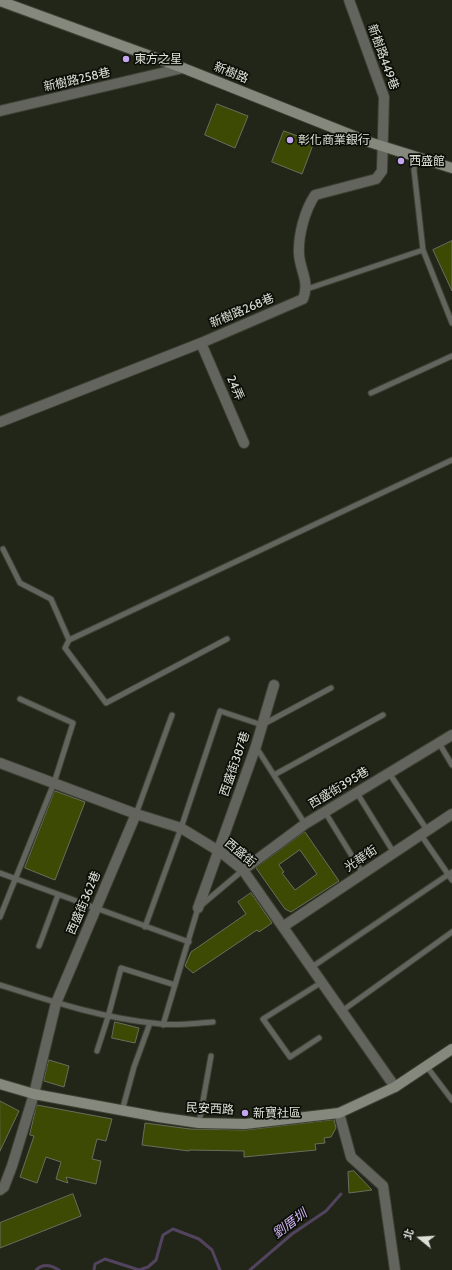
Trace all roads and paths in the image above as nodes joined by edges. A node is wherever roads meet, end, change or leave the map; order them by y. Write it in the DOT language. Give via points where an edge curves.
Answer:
graph roads {
  1 [pos="0,0"];
  2 [pos="349,0"];
  3 [pos="183,68"];
  4 [pos="0,111"];
  5 [pos="384,147"];
  6 [pos="415,157"];
  7 [pos="452,168"];
  8 [pos="423,250"];
  9 [pos="307,289"];
  10 [pos="452,323"];
  11 [pos="202,343"];
  12 [pos="452,356"];
  13 [pos="371,393"];
  14 [pos="0,422"];
  15 [pos="244,443"];
  16 [pos="452,460"];
  17 [pos="3,549"];
  18 [pos="69,640"];
  19 [pos="227,640"];
  20 [pos="274,685"];
  21 [pos="331,688"];
  22 [pos="20,699"];
  23 [pos="172,715"];
  24 [pos="383,716"];
  25 [pos="262,725"];
  26 [pos="452,735"];
  27 [pos="439,744"];
  28 [pos="256,746"];
  29 [pos="0,763"];
  30 [pos="452,764"];
  31 [pos="389,773"];
  32 [pos="274,775"];
  33 [pos="54,783"];
  34 [pos="357,793"];
  35 [pos="325,812"];
  36 [pos="136,814"];
  37 [pos="452,814"];
  38 [pos="305,824"];
  39 [pos="181,828"];
  40 [pos="424,832"];
  41 [pos="218,851"];
  42 [pos="394,853"];
  43 [pos="243,870"];
  44 [pos="0,873"];
  45 [pos="450,873"];
  46 [pos="363,874"];
  47 [pos="14,878"];
  48 [pos="452,880"];
  49 [pos="58,895"];
  50 [pos="95,908"];
  51 [pos="198,908"];
  52 [pos="0,916"];
  53 [pos="284,926"];
  54 [pos="144,927"];
  55 [pos="452,932"];
  56 [pos="189,942"];
  57 [pos="39,946"];
  58 [pos="312,967"];
  59 [pos="322,982"];
  60 [pos="0,985"];
  61 [pos="175,985"];
  62 [pos="56,1003"];
  63 [pos="342,1010"];
  64 [pos="108,1017"];
  65 [pos="213,1022"];
  66 [pos="150,1023"];
  67 [pos="163,1025"];
  68 [pos="319,1038"];
  69 [pos="452,1049"];
  70 [pos="97,1051"];
  71 [pos="211,1056"];
  72 [pos="427,1067"];
  73 [pos="0,1084"];
  74 [pos="395,1087"];
  75 [pos="34,1094"];
  76 [pos="452,1100"];
  77 [pos="122,1110"];
  78 [pos="339,1113"];
  79 [pos="199,1123"];
  80 [pos="0,1190"];
  81 [pos="395,1270"];
  1 -- 3 [label="main road, 新樹路"];
  2 -- 5 [label="street, 新樹路449巷" via="384,97"];
  3 -- 4 [label="street, 新樹路258巷"];
  3 -- 5 [label="main road, 新樹路"];
  5 -- 6 [label="main road, 新樹路"];
  5 -- 9 [label="street" via="382,171 376,179 315,195 308,205 299,254"];
  6 -- 7 [label="main road, 新樹路"];
  6 -- 8 [label="lane" via="414,170"];
  8 -- 9 [label="lane"];
  8 -- 10 [label="lane"];
  9 -- 11 [label="street, 新樹路268巷" via="304,298 290,306"];
  11 -- 14 [label="street, 新樹路268巷"];
  11 -- 15 [label="street, 24弄"];
  12 -- 13 [label="lane"];
  16 -- 18 [label="lane"];
  17 -- 18 [label="lane" via="20,583 51,599"];
  18 -- 19 [label="lane" via="66,648 106,703"];
  20 -- 25 [label="street, 西盛街387巷"];
  21 -- 25 [label="lane"];
  22 -- 33 [label="lane" via="73,724"];
  23 -- 36 [label="lane"];
  24 -- 32 [label="lane"];
  25 -- 28 [label="street, 西盛街387巷"];
  25 -- 39 [label="lane" via="220,711"];
  26 -- 27 [label="street, 西盛街395巷"];
  27 -- 30 [label="lane"];
  27 -- 31 [label="street, 西盛街395巷"];
  28 -- 32 [label="lane"];
  28 -- 41 [label="street, 西盛街387巷"];
  29 -- 33 [label="street, 西盛街"];
  31 -- 34 [label="street, 西盛街395巷"];
  31 -- 40 [label="lane"];
  32 -- 38 [label="lane"];
  33 -- 36 [label="street, 西盛街"];
  33 -- 47 [label="lane"];
  34 -- 35 [label="street, 西盛街395巷"];
  34 -- 42 [label="lane"];
  35 -- 38 [label="street, 西盛街395巷"];
  35 -- 46 [label="lane"];
  36 -- 39 [label="street, 西盛街"];
  36 -- 50 [label="street, 西盛街362巷"];
  37 -- 40 [label="street, 光華街"];
  38 -- 43 [label="street, 西盛街395巷"];
  39 -- 41 [label="street, 西盛街"];
  39 -- 54 [label="lane"];
  40 -- 42 [label="street, 光華街"];
  40 -- 45 [label="lane"];
  41 -- 43 [label="street, 西盛街"];
  41 -- 51 [label="street, 西盛街387巷"];
  42 -- 46 [label="street, 光華街"];
  43 -- 51 [label="lane"];
  43 -- 53 [label="street, 西盛街"];
  44 -- 47 [label="lane"];
  45 -- 48 [label="lane"];
  45 -- 58 [label="lane"];
  46 -- 53 [label="street, 光華街"];
  47 -- 49 [label="lane"];
  47 -- 52 [label="lane"];
  49 -- 50 [label="lane"];
  49 -- 57 [label="lane"];
  50 -- 54 [label="lane"];
  50 -- 62 [label="street, 西盛街362巷"];
  51 -- 56 [label="lane"];
  53 -- 58 [label="street, 西盛街"];
  54 -- 56 [label="lane"];
  55 -- 63 [label="lane"];
  56 -- 61 [label="lane"];
  58 -- 59 [label="street, 西盛街"];
  59 -- 63 [label="street, 西盛街"];
  59 -- 68 [label="lane" via="263,1019 290,1057"];
  60 -- 62 [label="lane"];
  61 -- 64 [label="lane" via="121,968"];
  61 -- 67 [label="lane"];
  62 -- 64 [label="lane"];
  62 -- 75 [label="street, 西盛街362巷"];
  63 -- 74 [label="street, 西盛街"];
  64 -- 66 [label="lane"];
  64 -- 70 [label="lane"];
  65 -- 67 [label="lane"];
  66 -- 67 [label="lane"];
  66 -- 77 [label="lane"];
  69 -- 72 [label="main road, 民安西路"];
  71 -- 79 [label="lane"];
  72 -- 74 [label="main road, 民安西路"];
  72 -- 76 [label="lane"];
  73 -- 75 [label="main road, 民安西路"];
  74 -- 78 [label="main road, 民安西路"];
  75 -- 77 [label="main road, 民安西路"];
  75 -- 80 [label="street, 西盛街362巷" via="12,1166 4,1187"];
  77 -- 79 [label="main road, 民安西路"];
  78 -- 79 [label="main road, 民安西路" via="246,1124"];
  78 -- 81 [label="street" via="351,1157 383,1186"];
}
